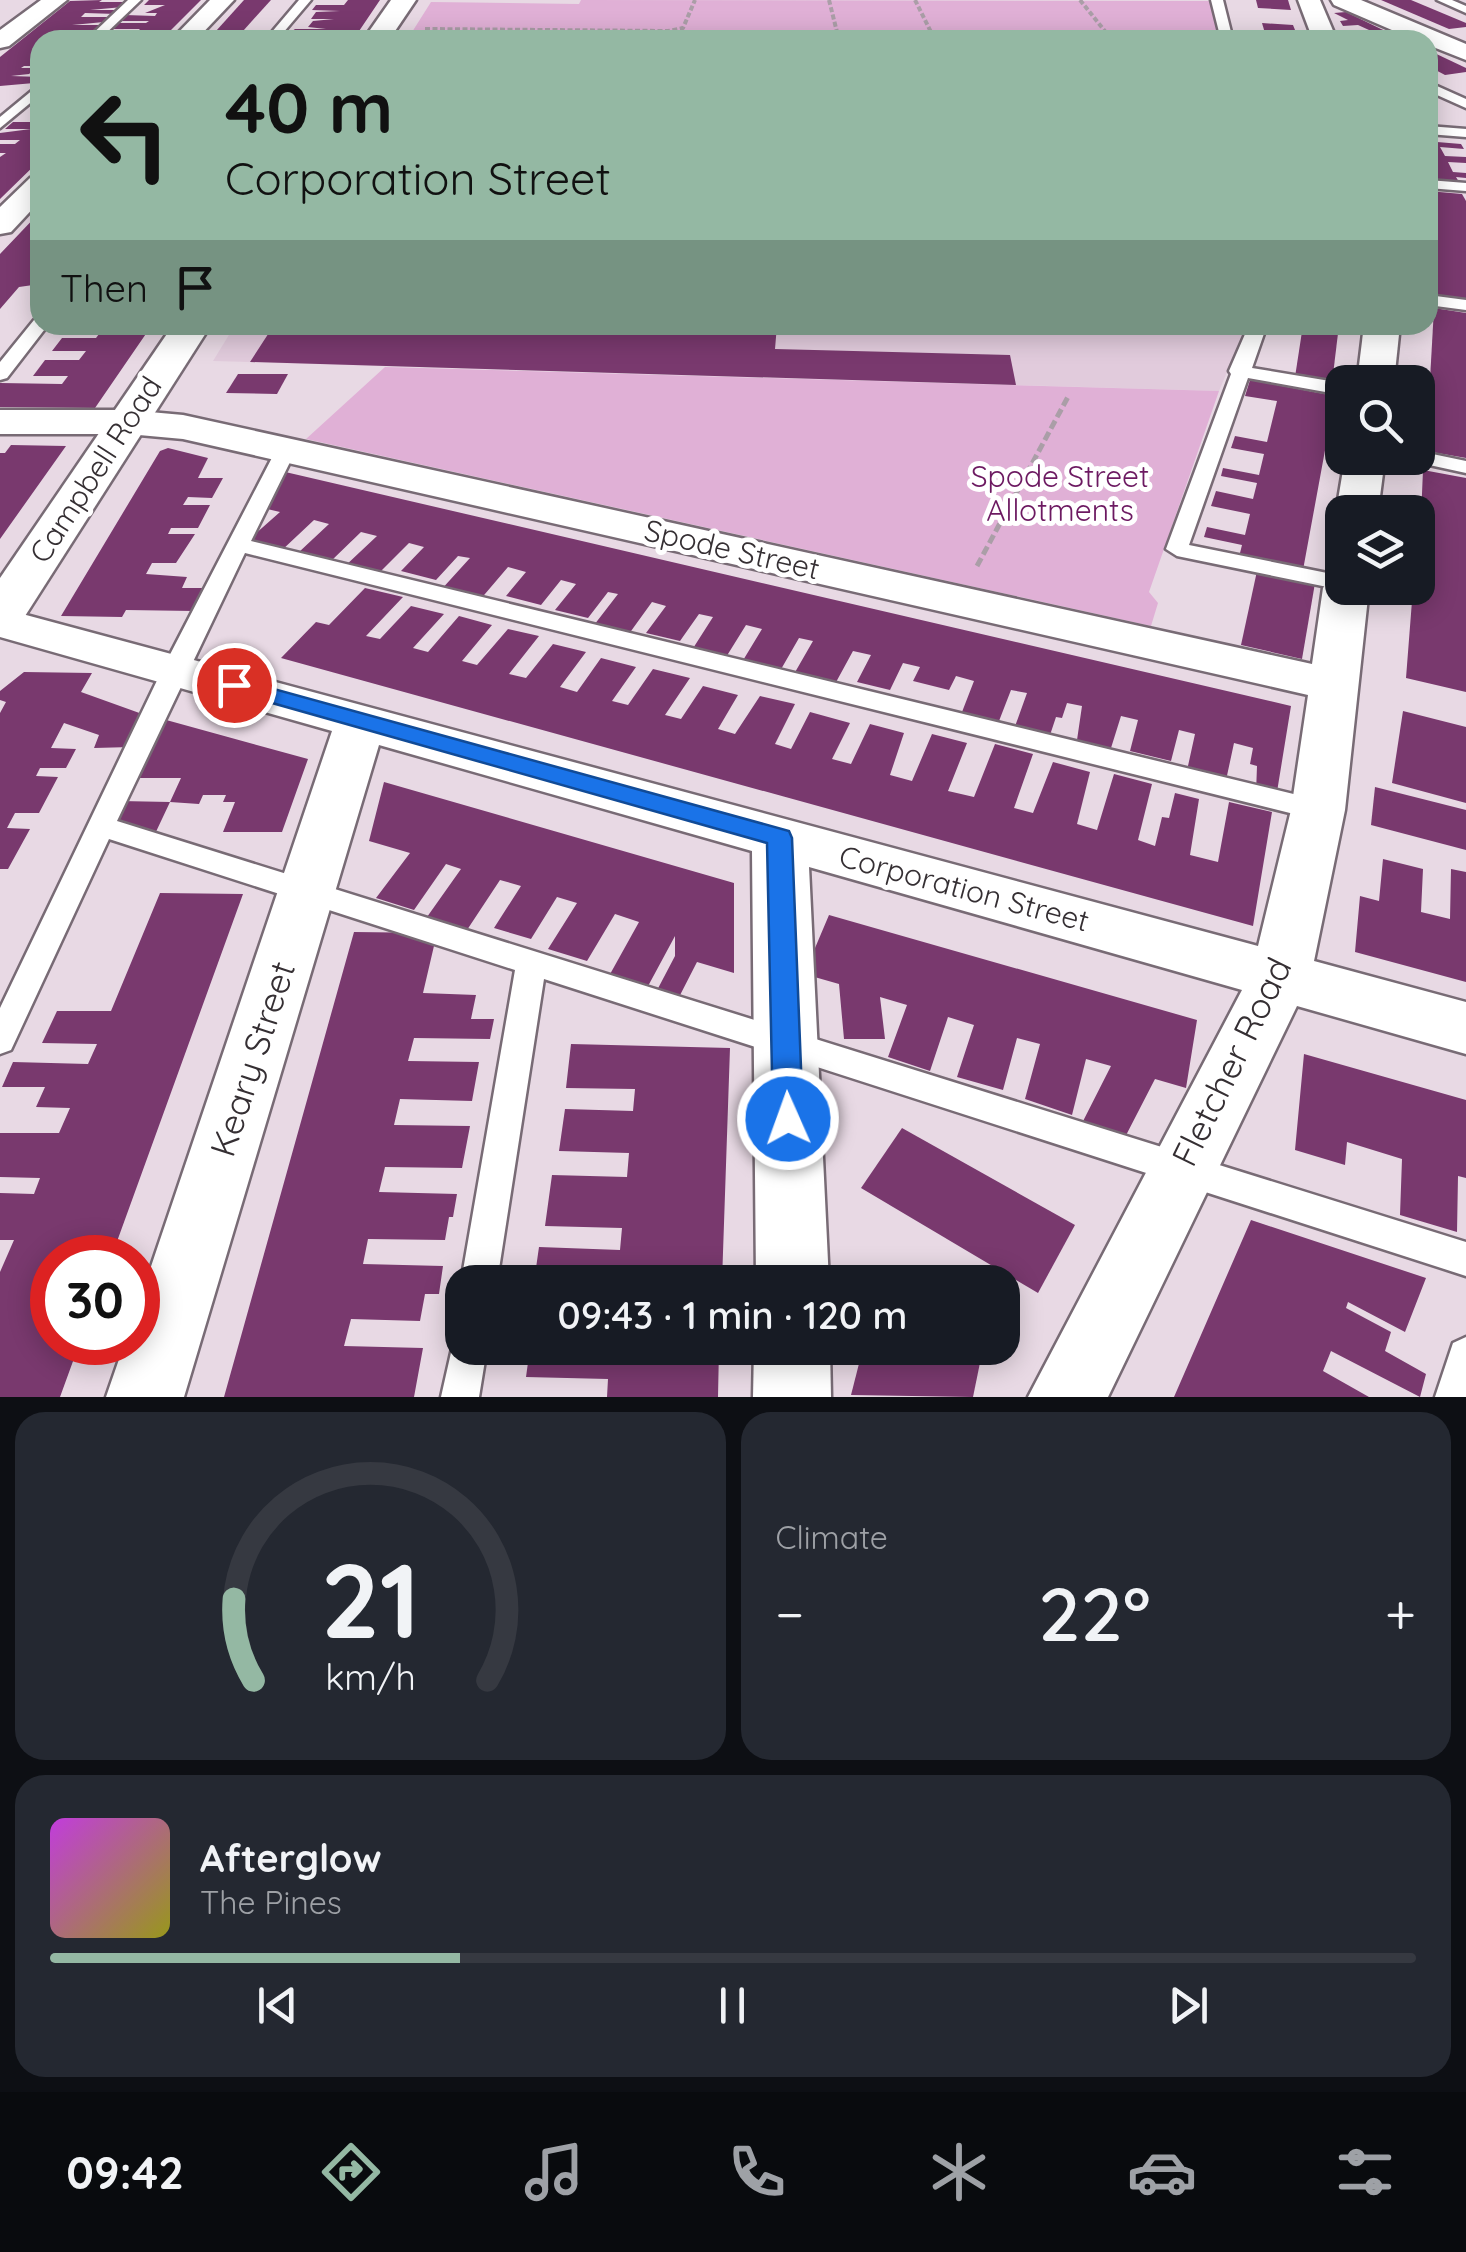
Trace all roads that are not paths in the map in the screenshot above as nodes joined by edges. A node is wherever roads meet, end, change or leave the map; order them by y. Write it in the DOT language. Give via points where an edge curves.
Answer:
graph roads {
  1 [pos="56,0"];
  2 [pos="135,0"];
  3 [pos="223,0"];
  4 [pos="304,0"];
  5 [pos="404,0"];
  6 [pos="1217,0"];
  7 [pos="1309,0"];
  8 [pos="1342,0"];
  9 [pos="1443,0"];
  10 [pos="1466,10"];
  11 [pos="11,25"];
  12 [pos="103,30"];
  13 [pos="193,30"];
  14 [pos="279,30"];
  15 [pos="383,30"];
  16 [pos="1224,30"];
  17 [pos="1321,30"];
  18 [pos="1415,30"];
  19 [pos="1438,40"];
  20 [pos="0,41"];
  21 [pos="1463,50"];
  22 [pos="1438,91"];
  23 [pos="30,97"];
  24 [pos="1466,104"];
  25 [pos="0,106"];
  26 [pos="20,106"];
  27 [pos="30,106"];
  28 [pos="0,124"];
  29 [pos="1438,131"];
  30 [pos="1466,133"];
  31 [pos="1438,185"];
  32 [pos="1466,187"];
  33 [pos="30,194"];
  34 [pos="0,225"];
  35 [pos="1438,301"];
  36 [pos="1466,305"];
  37 [pos="31,335"];
  38 [pos="185,335"];
  39 [pos="1254,335"];
  40 [pos="1381,335"];
  41 [pos="1378,365"];
  42 [pos="1238,372"];
  43 [pos="0,374"];
  44 [pos="1325,386"];
  45 [pos="0,422"];
  46 [pos="128,422"];
  47 [pos="286,450"];
  48 [pos="1435,460"];
  49 [pos="1466,466"];
  50 [pos="240,545"];
  51 [pos="1325,581"];
  52 [pos="1342,605"];
  53 [pos="0,619"];
  54 [pos="175,668"];
  55 [pos="1335,685"];
  56 [pos="361,721"];
  57 [pos="1318,810"];
  58 [pos="103,827"];
  59 [pos="780,838"];
  60 [pos="307,892"];
  61 [pos="532,962"];
  62 [pos="1282,976"];
  63 [pos="1466,1028"];
  64 [pos="0,1041"];
  65 [pos="786,1042"];
  66 [pos="1180,1168"];
  67 [pos="1466,1259"];
  68 [pos="482,1265"];
  69 [pos="792,1265"];
  70 [pos="1466,1356"];
  71 [pos="465,1365"];
  72 [pos="792,1365"];
  73 [pos="145,1397"];
  74 [pos="460,1397"];
  75 [pos="792,1397"];
  76 [pos="1067,1397"];
  77 [pos="1454,1397"];
  1 -- 11 [label="street"];
  2 -- 12 [label="lane"];
  3 -- 13 [label="street"];
  4 -- 14 [label="lane"];
  5 -- 15 [label="main road"];
  6 -- 16 [label="lane"];
  7 -- 17 [label="street"];
  8 -- 18 [label="street"];
  9 -- 10 [label="lane"];
  11 -- 20 [label="street"];
  19 -- 21 [label="street"];
  22 -- 24 [label="lane"];
  23 -- 26 [label="lane"];
  25 -- 26 [label="lane"];
  26 -- 27 [label="lane"];
  26 -- 28 [label="lane"];
  29 -- 30 [label="lane"];
  31 -- 32 [label="lane"];
  33 -- 34 [label="street"];
  35 -- 36 [label="lane"];
  37 -- 43 [label="lane"];
  38 -- 46 [label="main road, Campbell Road"];
  39 -- 42 [label="lane"];
  40 -- 41 [label="street"];
  42 -- 44 [label="lane"];
  42 -- 51 [label="lane" via="1176,549"];
  45 -- 46 [label="street, Spode Street"];
  46 -- 47 [label="street, Spode Street"];
  46 -- 53 [label="main road, Campbell Road"];
  47 -- 50 [label="lane"];
  47 -- 55 [label="street, Spode Street"];
  48 -- 49 [label="lane"];
  50 -- 54 [label="lane"];
  50 -- 57 [label="lane"];
  52 -- 55 [label="street, Fletcher Road"];
  53 -- 54 [label="street, Corporation Street"];
  54 -- 56 [label="street, Corporation Street"];
  54 -- 58 [label="lane"];
  55 -- 57 [label="street, Fletcher Road"];
  56 -- 59 [label="street, Corporation Street"];
  56 -- 60 [label="street, Keary Street"];
  57 -- 62 [label="street, Fletcher Road"];
  58 -- 60 [label="lane"];
  58 -- 64 [label="lane"];
  59 -- 62 [label="street, Corporation Street"];
  59 -- 65 [label="street"];
  60 -- 61 [label="lane"];
  60 -- 73 [label="street, Keary Street"];
  61 -- 65 [label="lane"];
  61 -- 68 [label="lane"];
  62 -- 63 [label="street, Corporation Street"];
  62 -- 66 [label="street, Fletcher Road"];
  65 -- 66 [label="lane"];
  65 -- 69 [label="street"];
  66 -- 67 [label="lane"];
  66 -- 76 [label="street, Fletcher Road"];
  70 -- 77 [label="lane"];
  71 -- 74 [label="lane"];
  72 -- 75 [label="street"];
}
